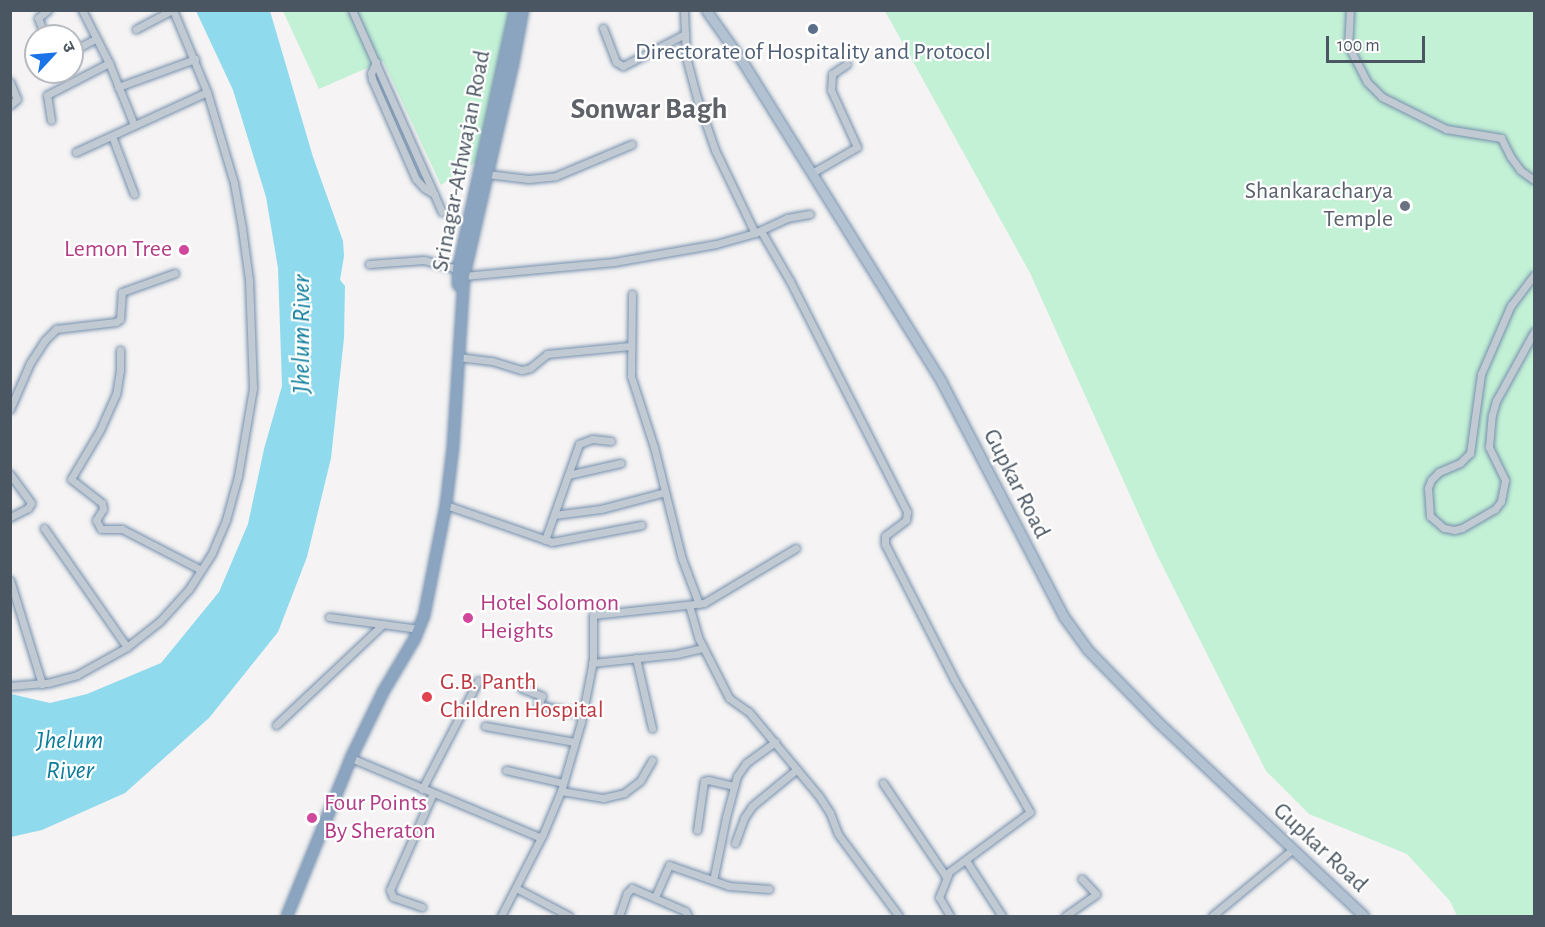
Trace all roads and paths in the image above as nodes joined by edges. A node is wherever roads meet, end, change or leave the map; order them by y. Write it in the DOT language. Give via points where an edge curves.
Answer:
graph roads {
  1 [pos="48,10"];
  2 [pos="82,10"];
  3 [pos="173,10"];
  4 [pos="352,10"];
  5 [pos="515,10"];
  6 [pos="523,10"];
  7 [pos="684,10"];
  8 [pos="706,10"];
  9 [pos="1350,10"];
  10 [pos="40,24"];
  11 [pos="603,28"];
  12 [pos="136,29"];
  13 [pos="685,34"];
  14 [pos="96,39"];
  15 [pos="84,45"];
  16 [pos="195,59"];
  17 [pos="109,63"];
  18 [pos="847,64"];
  19 [pos="10,81"];
  20 [pos="118,87"];
  21 [pos="207,92"];
  22 [pos="10,105"];
  23 [pos="51,120"];
  24 [pos="134,125"];
  25 [pos="112,136"];
  26 [pos="633,144"];
  27 [pos="76,152"];
  28 [pos="812,173"];
  29 [pos="487,174"];
  30 [pos="1534,180"];
  31 [pos="134,194"];
  32 [pos="442,212"];
  33 [pos="810,214"];
  34 [pos="758,232"];
  35 [pos="369,264"];
  36 [pos="461,272"];
  37 [pos="175,273"];
  38 [pos="1534,275"];
  39 [pos="632,294"];
  40 [pos="1534,332"];
  41 [pos="630,346"];
  42 [pos="120,350"];
  43 [pos="458,357"];
  44 [pos="10,409"];
  45 [pos="611,441"];
  46 [pos="621,463"];
  47 [pos="10,474"];
  48 [pos="568,475"];
  49 [pos="665,492"];
  50 [pos="446,505"];
  51 [pos="554,515"];
  52 [pos="10,517"];
  53 [pos="641,525"];
  54 [pos="44,528"];
  55 [pos="545,540"];
  56 [pos="796,548"];
  57 [pos="201,570"];
  58 [pos="10,580"];
  59 [pos="699,604"];
  60 [pos="689,605"];
  61 [pos="329,617"];
  62 [pos="383,624"];
  63 [pos="419,629"];
  64 [pos="127,647"];
  65 [pos="703,648"];
  66 [pos="636,658"];
  67 [pos="592,663"];
  68 [pos="478,681"];
  69 [pos="42,684"];
  70 [pos="10,686"];
  71 [pos="521,688"];
  72 [pos="582,714"];
  73 [pos="276,725"];
  74 [pos="485,726"];
  75 [pos="652,728"];
  76 [pos="575,742"];
  77 [pos="775,742"];
  78 [pos="355,756"];
  79 [pos="652,760"];
  80 [pos="797,769"];
  81 [pos="506,770"];
  82 [pos="883,783"];
  83 [pos="734,786"];
  84 [pos="562,787"];
  85 [pos="422,789"];
  86 [pos="433,793"];
  87 [pos="697,830"];
  88 [pos="541,838"];
  89 [pos="735,843"];
  90 [pos="1293,849"];
  91 [pos="967,862"];
  92 [pos="948,875"];
  93 [pos="714,876"];
  94 [pos="1082,879"];
  95 [pos="516,888"];
  96 [pos="770,889"];
  97 [pos="655,897"];
  98 [pos="422,907"];
  99 [pos="287,916"];
  100 [pos="293,916"];
  101 [pos="501,916"];
  102 [pos="569,916"];
  103 [pos="619,916"];
  104 [pos="688,916"];
  105 [pos="899,916"];
  106 [pos="950,916"];
  107 [pos="1002,916"];
  108 [pos="1065,916"];
  109 [pos="1212,916"];
  110 [pos="1364,916"];
  1 -- 10 [label="street" via="38,18"];
  2 -- 14 [label="street"];
  3 -- 12 [label="street"];
  3 -- 16 [label="street"];
  4 -- 32 [label="street"];
  5 -- 36 [label="highway, Srinagar-Athwajan Road"];
  6 -- 29 [label="highway, Srinagar-Athwajan Road"];
  7 -- 13 [label="street"];
  8 -- 28 [label="main road, Gupkar Road"];
  9 -- 30 [label="street" via="1348,45 1366,82 1377,93 1446,129 1501,138 1520,170"];
  11 -- 13 [label="street" via="616,62 623,66"];
  13 -- 34 [label="street" via="690,77 705,122 725,173"];
  14 -- 15 [label="street"];
  14 -- 17 [label="street"];
  16 -- 20 [label="street"];
  16 -- 21 [label="street"];
  17 -- 20 [label="street"];
  17 -- 23 [label="street" via="47,95"];
  18 -- 28 [label="street" via="832,74 831,90 857,147"];
  19 -- 22 [label="street" via="17,96"];
  20 -- 24 [label="street"];
  21 -- 24 [label="street"];
  21 -- 57 [label="street" via="234,183 242,228 253,369 238,476 226,520"];
  24 -- 25 [label="street"];
  25 -- 27 [label="street"];
  25 -- 31 [label="street"];
  26 -- 29 [label="street" via="556,176"];
  28 -- 90 [label="main road, Gupkar Road" via="941,381 1064,617 1087,649 1142,705"];
  29 -- 36 [label="highway, Srinagar-Athwajan Road"];
  33 -- 34 [label="street" via="787,218"];
  34 -- 36 [label="street" via="716,244 614,262 517,273"];
  34 -- 91 [label="street" via="790,281 907,512 902,524 885,536 885,544 974,717 1030,810 1027,817"];
  35 -- 36 [label="street" via="424,260"];
  36 -- 43 [label="highway, Srinagar-Athwajan Road"];
  37 -- 44 [label="street" via="122,292 120,318 116,322 56,329 30,363"];
  38 -- 40 [label="street" via="1511,305 1481,374 1470,453 1460,463 1439,472 1428,488 1430,516 1444,528 1462,528 1502,501 1505,480 1489,447 1492,415"];
  39 -- 41 [label="street"];
  41 -- 43 [label="street" via="547,354 522,370"];
  41 -- 49 [label="street" via="631,376"];
  42 -- 57 [label="street" via="116,394 71,479 102,503 96,520 101,529 122,530"];
  43 -- 50 [label="highway, Srinagar-Athwajan Road"];
  45 -- 48 [label="street" via="582,441"];
  46 -- 48 [label="street"];
  47 -- 52 [label="street" via="31,503"];
  48 -- 51 [label="street"];
  49 -- 51 [label="street" via="601,509"];
  49 -- 59 [label="street" via="682,559"];
  50 -- 55 [label="street"];
  50 -- 63 [label="highway, Srinagar-Athwajan Road"];
  51 -- 55 [label="street"];
  53 -- 55 [label="street" via="567,541"];
  54 -- 64 [label="street"];
  56 -- 59 [label="street"];
  57 -- 64 [label="street" via="160,621"];
  58 -- 69 [label="street"];
  59 -- 60 [label="street"];
  60 -- 65 [label="street"];
  60 -- 67 [label="street" via="593,615"];
  61 -- 62 [label="street"];
  62 -- 63 [label="street"];
  62 -- 73 [label="street"];
  63 -- 78 [label="highway, Srinagar-Athwajan Road" via="383,692"];
  64 -- 69 [label="street" via="77,675"];
  65 -- 66 [label="street"];
  65 -- 77 [label="street" via="729,698 749,712"];
  66 -- 67 [label="street"];
  66 -- 75 [label="street"];
  67 -- 72 [label="street"];
  68 -- 85 [label="street"];
  69 -- 70 [label="street"];
  71 -- 72 [label="street" via="542,696 538,705"];
  72 -- 76 [label="street"];
  74 -- 76 [label="street"];
  76 -- 84 [label="street"];
  77 -- 80 [label="street"];
  77 -- 83 [label="street" via="746,763"];
  78 -- 85 [label="street"];
  78 -- 99 [label="highway"];
  78 -- 100 [label="highway"];
  79 -- 84 [label="street" via="640,782 624,793 603,798"];
  80 -- 89 [label="street" via="752,806"];
  80 -- 105 [label="street" via="826,805 838,834"];
  81 -- 84 [label="street"];
  82 -- 92 [label="street" via="941,872"];
  83 -- 87 [label="street" via="708,780 702,783"];
  83 -- 93 [label="street"];
  84 -- 88 [label="street"];
  85 -- 86 [label="street"];
  86 -- 88 [label="street"];
  86 -- 98 [label="street" via="390,890 393,897"];
  88 -- 95 [label="street"];
  90 -- 109 [label="street"];
  90 -- 110 [label="main road, Gupkar Road"];
  91 -- 92 [label="street"];
  91 -- 107 [label="street"];
  92 -- 106 [label="street" via="939,897"];
  94 -- 108 [label="street" via="1096,894"];
  95 -- 101 [label="street"];
  95 -- 102 [label="street"];
  96 -- 97 [label="street" via="729,886 671,865 666,867"];
  97 -- 103 [label="street" via="630,889"];
  97 -- 104 [label="street"];
}
